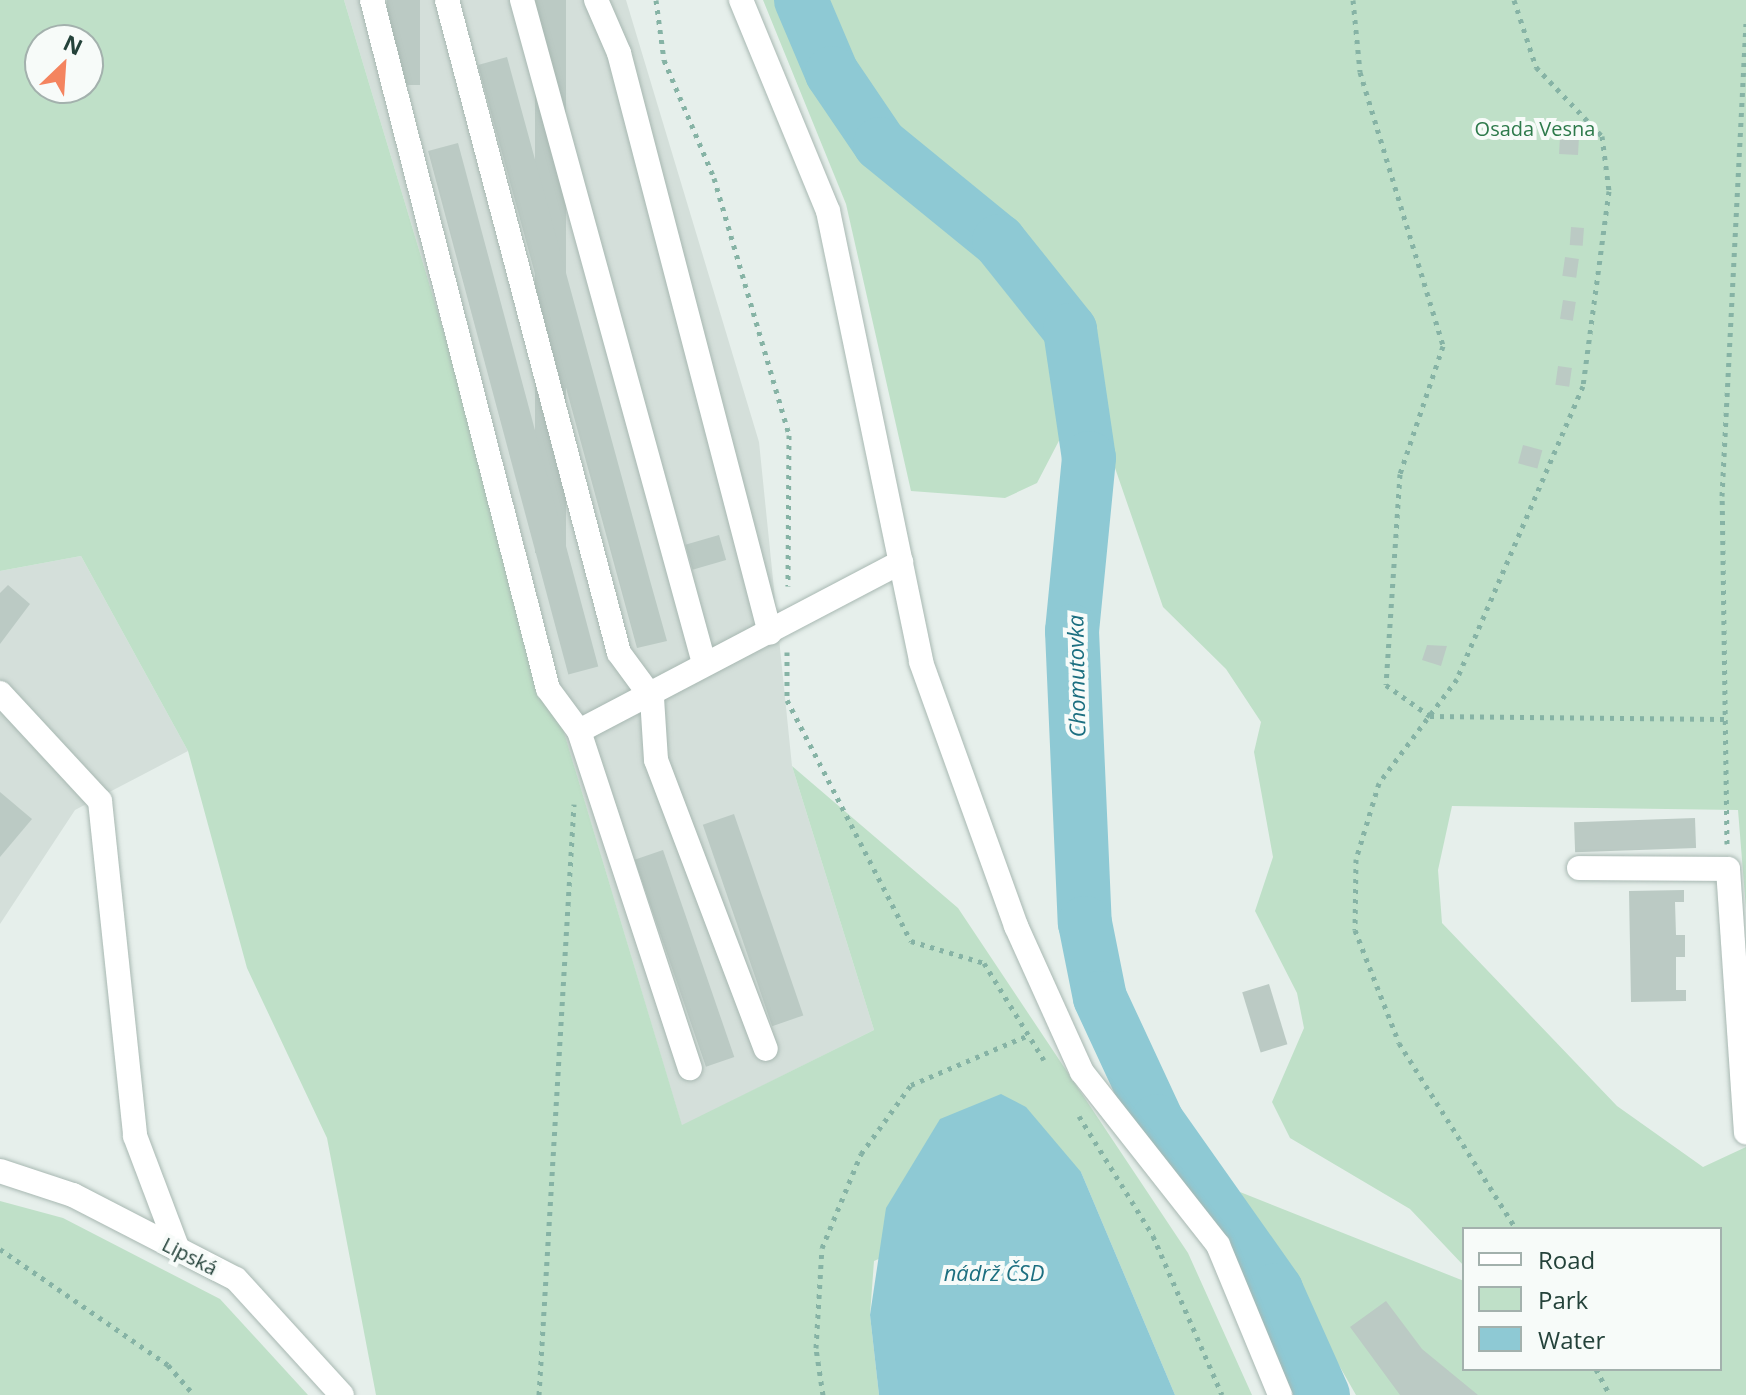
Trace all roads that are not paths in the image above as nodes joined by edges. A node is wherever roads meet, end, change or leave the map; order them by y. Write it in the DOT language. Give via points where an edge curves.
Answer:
graph roads {
  1 [pos="372,0"];
  2 [pos="447,0"];
  3 [pos="522,0"];
  4 [pos="596,0"];
  5 [pos="741,0"];
  6 [pos="901,562"];
  7 [pos="779,629"];
  8 [pos="704,663"];
  9 [pos="0,693"];
  10 [pos="652,698"];
  11 [pos="579,731"];
  12 [pos="1579,868"];
  13 [pos="766,1049"];
  14 [pos="690,1068"];
  15 [pos="1746,1132"];
  16 [pos="0,1171"];
  17 [pos="178,1250"];
  18 [pos="342,1395"];
  19 [pos="1280,1395"];
  1 -- 11 [label="street" via="548,689"];
  2 -- 10 [label="street" via="619,653"];
  3 -- 8 [label="street"];
  4 -- 7 [label="street" via="619,53"];
  5 -- 6 [label="street" via="828,211"];
  6 -- 7 [label="street"];
  6 -- 19 [label="street" via="921,662 1028,953 1082,1072 1218,1245"];
  7 -- 8 [label="street"];
  8 -- 10 [label="street"];
  9 -- 17 [label="street" via="100,801 135,1136"];
  10 -- 11 [label="street"];
  10 -- 13 [label="street" via="656,760"];
  11 -- 14 [label="street"];
  12 -- 15 [label="street" via="1728,869"];
  16 -- 17 [label="street, Lipská" via="73,1195"];
  17 -- 18 [label="street, Lipská" via="236,1279"];
}
